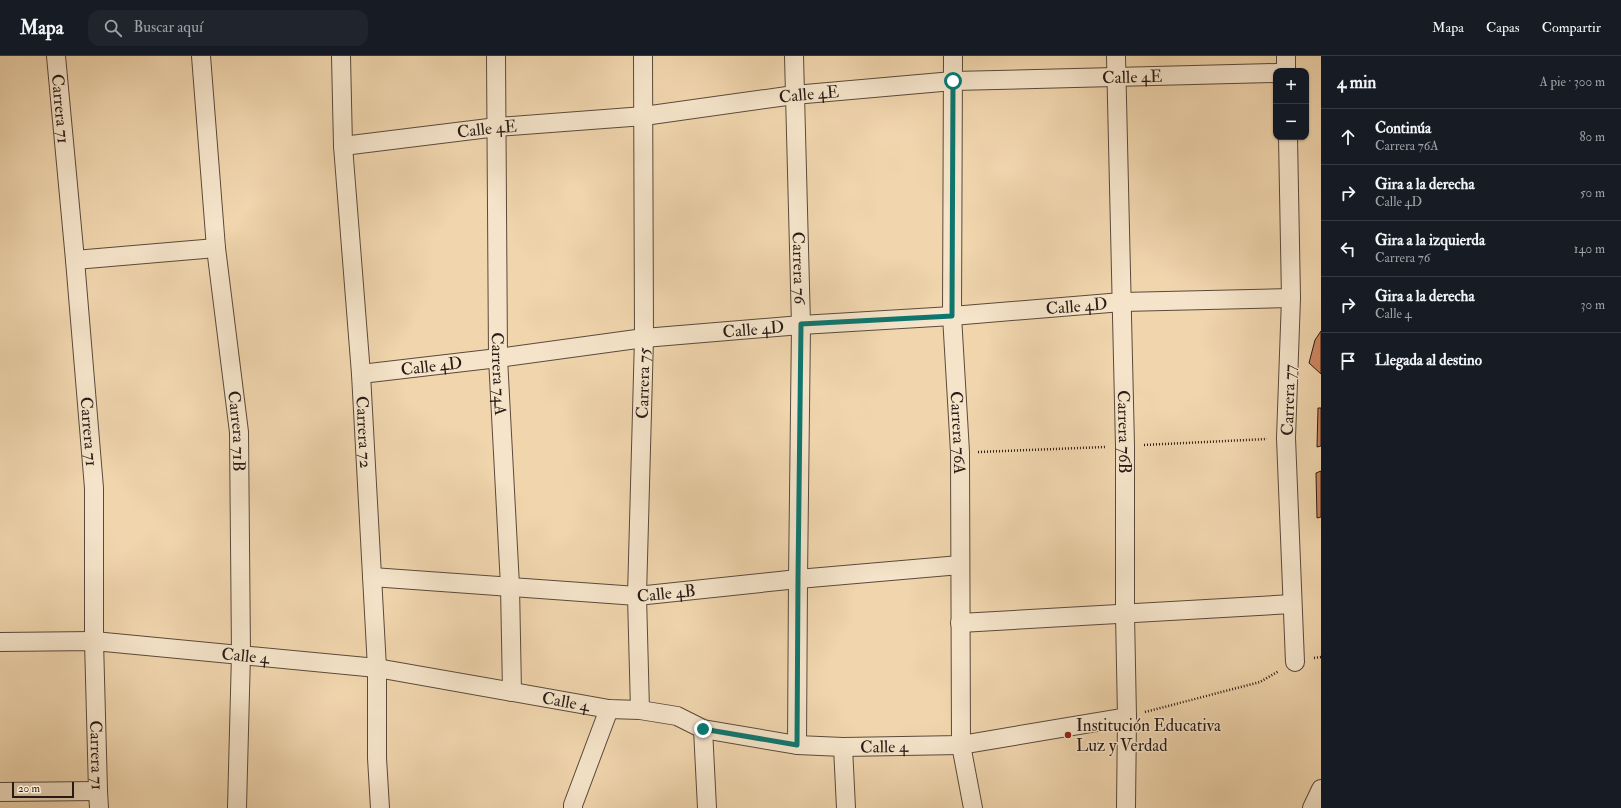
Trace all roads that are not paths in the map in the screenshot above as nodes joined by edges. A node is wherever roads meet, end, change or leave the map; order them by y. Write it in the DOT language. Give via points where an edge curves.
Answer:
graph roads {
  1 [pos="56,56"];
  2 [pos="201,56"];
  3 [pos="341,56"];
  4 [pos="496,56"];
  5 [pos="643,56"];
  6 [pos="794,56"];
  7 [pos="953,56"];
  8 [pos="1116,56"];
  9 [pos="1286,56"];
  10 [pos="1286,68"];
  11 [pos="1273,73"];
  12 [pos="1116,76"];
  13 [pos="953,81"];
  14 [pos="794,95"];
  15 [pos="644,116"];
  16 [pos="497,127"];
  17 [pos="1288,140"];
  18 [pos="343,146"];
  19 [pos="216,248"];
  20 [pos="75,260"];
  21 [pos="1291,298"];
  22 [pos="1122,302"];
  23 [pos="952,316"];
  24 [pos="801,324"];
  25 [pos="644,338"];
  26 [pos="498,358"];
  27 [pos="360,374"];
  28 [pos="960,565"];
  29 [pos="372,577"];
  30 [pos="798,579"];
  31 [pos="510,586"];
  32 [pos="636,596"];
  33 [pos="1292,604"];
  34 [pos="1125,614"];
  35 [pos="960,623"];
  36 [pos="94,641"];
  37 [pos="0,642"];
  38 [pos="241,654"];
  39 [pos="1295,662"];
  40 [pos="377,668"];
  41 [pos="512,692"];
  42 [pos="609,709"];
  43 [pos="640,710"];
  44 [pos="1127,717"];
  45 [pos="703,729"];
  46 [pos="797,745"];
  47 [pos="961,745"];
  48 [pos="843,747"];
  49 [pos="1321,789"];
  50 [pos="0,792"];
  51 [pos="99,800"];
  52 [pos="237,808"];
  53 [pos="380,808"];
  54 [pos="573,808"];
  55 [pos="707,808"];
  56 [pos="846,808"];
  57 [pos="973,808"];
  58 [pos="1126,808"];
  59 [pos="1312,808"];
  1 -- 20 [label="street, Carrera 71"];
  2 -- 19 [label="street, Carrera 71B"];
  3 -- 18 [label="street, Carrera 72"];
  4 -- 16 [label="street, Carrera 74A"];
  5 -- 15 [label="street, Carrera 75"];
  6 -- 14 [label="street, Carrera 76"];
  7 -- 13 [label="street, Carrera 76A"];
  8 -- 12 [label="street, Carrera 76B"];
  9 -- 10 [label="street"];
  11 -- 12 [label="street, Calle 4E"];
  12 -- 13 [label="street, Calle 4E"];
  12 -- 22 [label="street, Carrera 76B"];
  13 -- 14 [label="street, Calle 4E"];
  13 -- 23 [label="street, Carrera 76A"];
  14 -- 15 [label="street, Calle 4E"];
  14 -- 24 [label="street, Carrera 76"];
  15 -- 16 [label="street, Calle 4E"];
  15 -- 25 [label="street, Carrera 75"];
  16 -- 18 [label="street, Calle 4E"];
  16 -- 26 [label="street, Carrera 74A"];
  17 -- 21 [label="street, Carrera 77"];
  18 -- 27 [label="street, Carrera 72"];
  19 -- 20 [label="street"];
  19 -- 38 [label="street, Carrera 71B" via="239,432"];
  20 -- 36 [label="street, Carrera 71" via="94,488"];
  21 -- 22 [label="street, Calle 4D"];
  21 -- 33 [label="street, Carrera 77" via="1286,438"];
  22 -- 23 [label="street, Calle 4D"];
  22 -- 34 [label="street, Carrera 76B"];
  23 -- 24 [label="street, Calle 4D"];
  23 -- 28 [label="street, Carrera 76A" via="960,452"];
  24 -- 25 [label="street, Calle 4D"];
  24 -- 30 [label="street, Carrera 76"];
  25 -- 26 [label="street, Calle 4D"];
  25 -- 32 [label="street, Carrera 75"];
  26 -- 27 [label="street, Calle 4D"];
  26 -- 31 [label="street, Carrera 74A"];
  27 -- 29 [label="street, Carrera 72"];
  28 -- 30 [label="street, Calle 4B"];
  28 -- 35 [label="street, Carrera 76A"];
  29 -- 31 [label="street, Calle 4B"];
  29 -- 40 [label="street, Carrera 72"];
  30 -- 32 [label="street, Calle 4B"];
  30 -- 46 [label="street, Carrera 76"];
  31 -- 32 [label="street, Calle 4B"];
  31 -- 41 [label="street, Carrera 74A"];
  32 -- 43 [label="street, Carrera 75"];
  33 -- 34 [label="street"];
  33 -- 39 [label="street, Carrera 77"];
  34 -- 35 [label="street"];
  34 -- 44 [label="street, Carrera 76B"];
  35 -- 47 [label="street, Carrera 76A"];
  36 -- 37 [label="street, Calle 4"];
  36 -- 38 [label="street, Calle 4"];
  36 -- 51 [label="street, Carrera 71"];
  38 -- 40 [label="street, Calle 4"];
  38 -- 52 [label="street, Carrera 71B"];
  40 -- 41 [label="street, Calle 4"];
  40 -- 53 [label="street, Carrera 72"];
  41 -- 42 [label="street, Calle 4"];
  42 -- 43 [label="street, Calle 4"];
  42 -- 54 [label="street"];
  43 -- 45 [label="street, Calle 4" via="677,716"];
  44 -- 47 [label="street, Calle 4"];
  44 -- 58 [label="street, Carrera 76B"];
  45 -- 46 [label="street, Calle 4"];
  45 -- 55 [label="street"];
  46 -- 48 [label="street, Calle 4"];
  47 -- 48 [label="street, Calle 4"];
  47 -- 57 [label="street, Carrera 76A"];
  48 -- 56 [label="street"];
  49 -- 59 [label="street"];
  50 -- 51 [label="street"];
}
